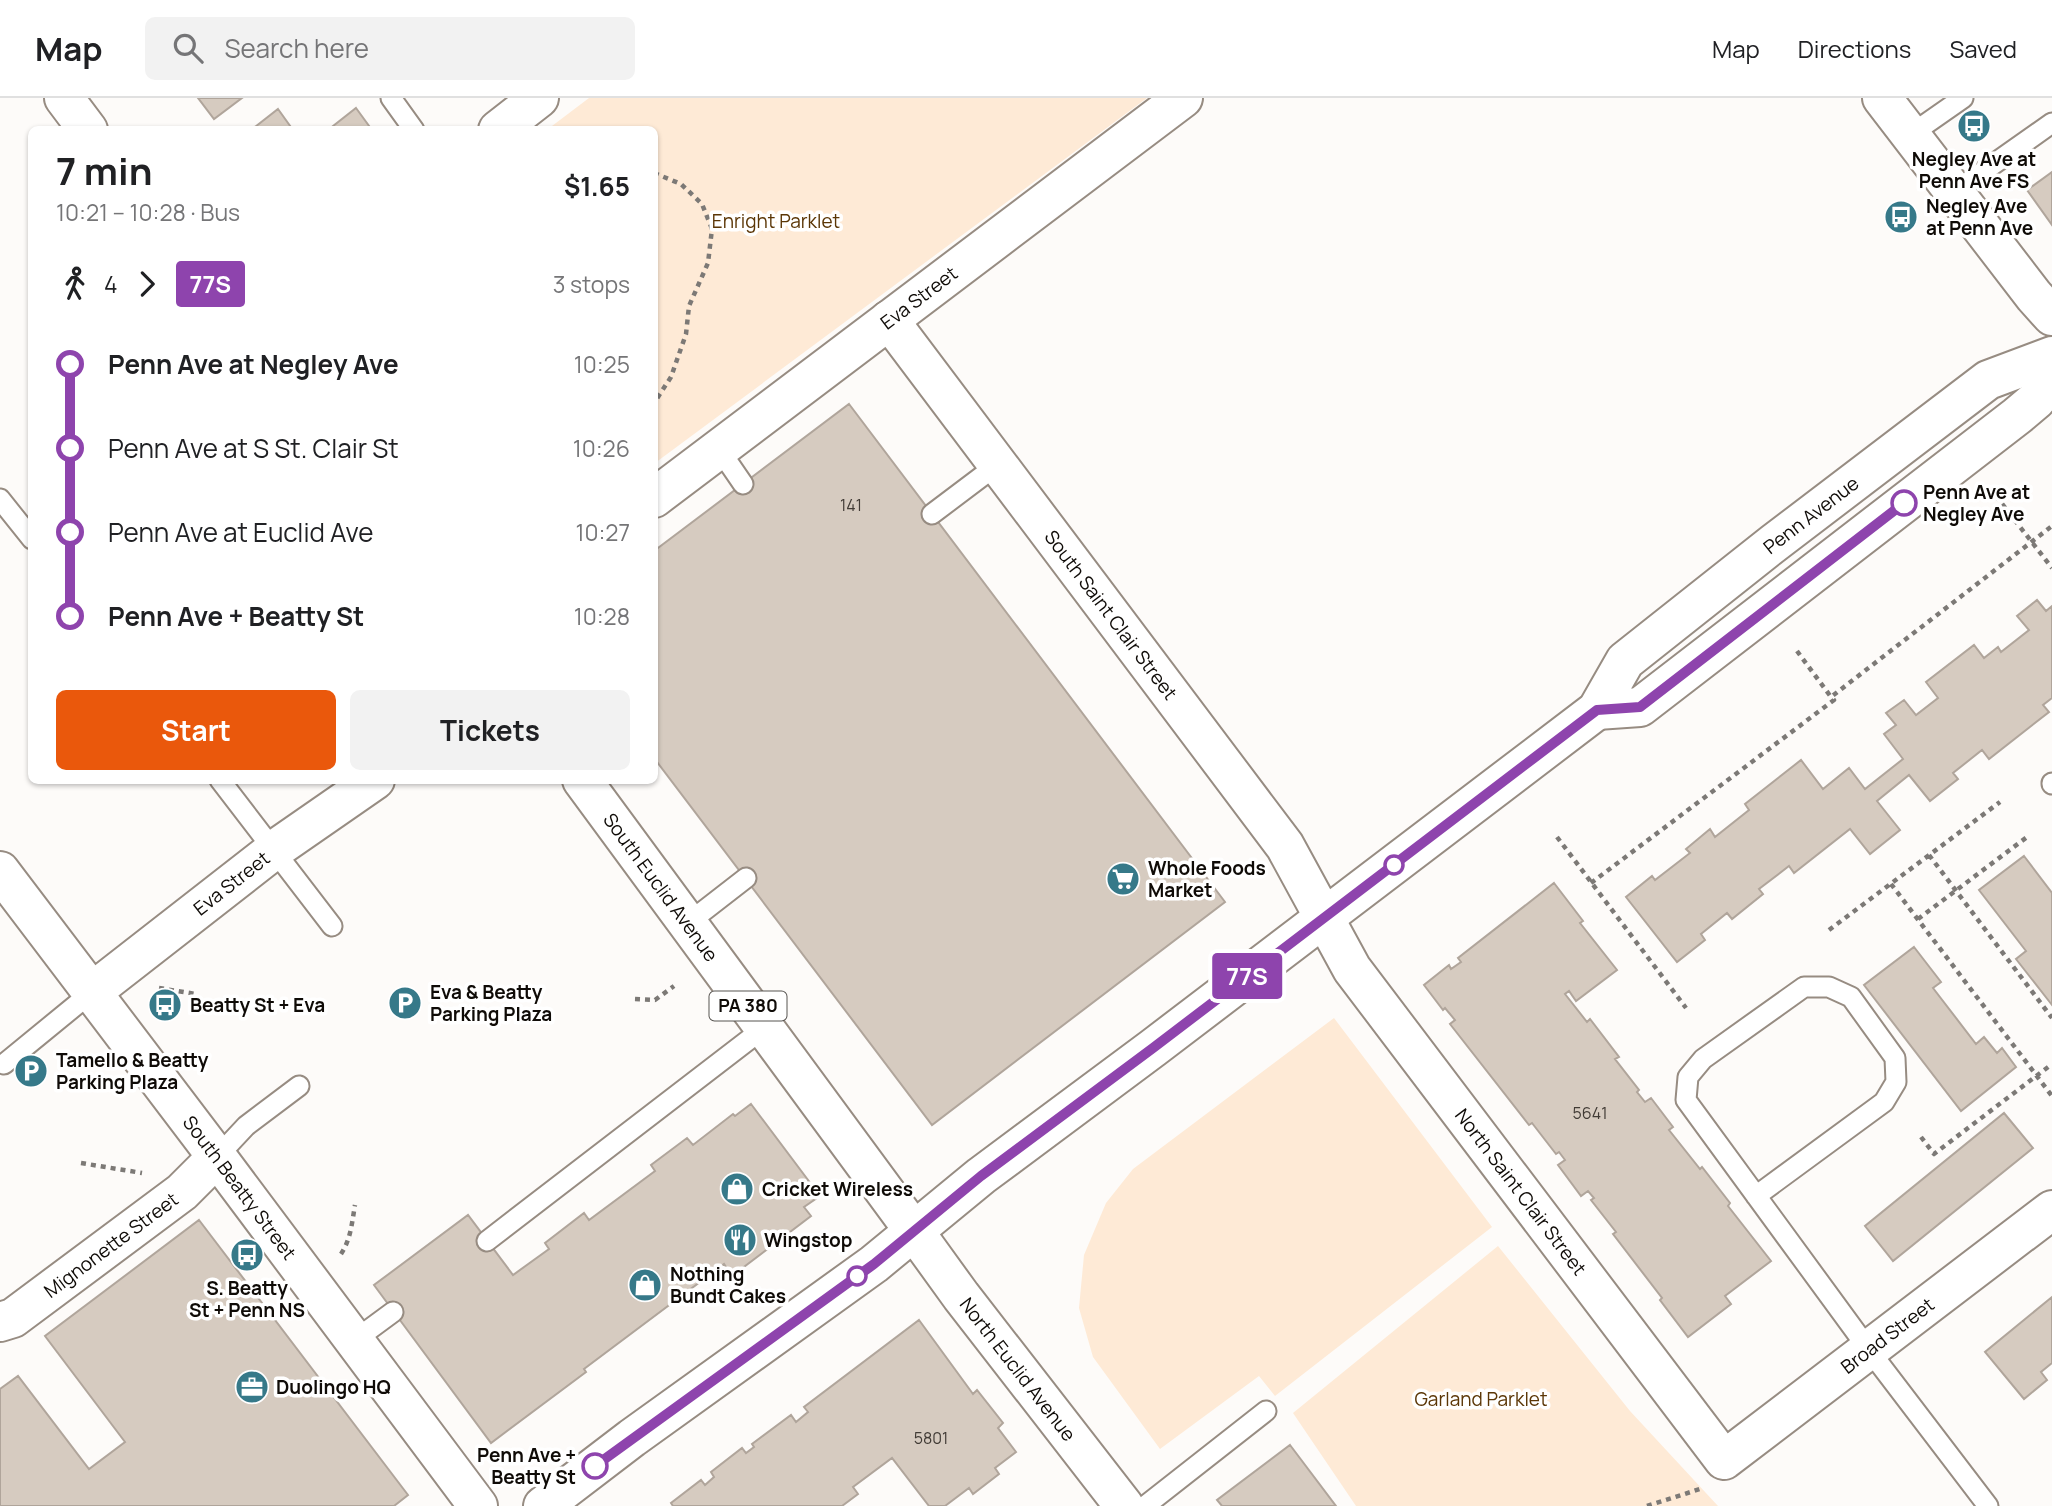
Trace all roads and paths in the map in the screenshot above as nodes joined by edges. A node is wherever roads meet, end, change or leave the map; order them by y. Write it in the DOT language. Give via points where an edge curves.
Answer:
graph roads {
  1 [pos="64,98"];
  2 [pos="391,98"];
  3 [pos="539,98"];
  4 [pos="1183,98"];
  5 [pos="1882,98"];
  6 [pos="1963,98"];
  7 [pos="2052,123"];
  8 [pos="85,126"];
  9 [pos="411,126"];
  10 [pos="503,126"];
  11 [pos="1910,135"];
  12 [pos="658,175"];
  13 [pos="1954,192"];
  14 [pos="2052,316"];
  15 [pos="889,320"];
  16 [pos="2052,356"];
  17 [pos="2052,380"];
  18 [pos="658,397"];
  19 [pos="719,449"];
  20 [pos="997,465"];
  21 [pos="743,484"];
  22 [pos="658,495"];
  23 [pos="1996,496"];
  24 [pos="0,499"];
  25 [pos="932,514"];
  26 [pos="2052,526"];
  27 [pos="28,534"];
  28 [pos="2032,542"];
  29 [pos="2052,568"];
  30 [pos="1797,650"];
  31 [pos="1831,697"];
  32 [pos="1597,710"];
  33 [pos="223,784"];
  34 [pos="369,784"];
  35 [pos="585,784"];
  36 [pos="2000,802"];
  37 [pos="2027,837"];
  38 [pos="1557,838"];
  39 [pos="274,850"];
  40 [pos="1929,855"];
  41 [pos="0,871"];
  42 [pos="746,878"];
  43 [pos="1591,883"];
  44 [pos="1891,884"];
  45 [pos="1956,891"];
  46 [pos="1324,918"];
  47 [pos="1918,919"];
  48 [pos="688,923"];
  49 [pos="332,926"];
  50 [pos="1829,930"];
  51 [pos="674,986"];
  52 [pos="152,987"];
  53 [pos="92,992"];
  54 [pos="196,994"];
  55 [pos="635,999"];
  56 [pos="1686,1008"];
  57 [pos="2052,1018"];
  58 [pos="764,1028"];
  59 [pos="4,1064"];
  60 [pos="2052,1064"];
  61 [pos="2037,1076"];
  62 [pos="299,1086"];
  63 [pos="2052,1096"];
  64 [pos="1921,1137"];
  65 [pos="217,1157"];
  66 [pos="81,1163"];
  67 [pos="147,1174"];
  68 [pos="1756,1196"];
  69 [pos="355,1205"];
  70 [pos="2052,1210"];
  71 [pos="914,1231"];
  72 [pos="487,1241"];
  73 [pos="341,1254"];
  74 [pos="393,1312"];
  75 [pos="0,1322"];
  76 [pos="355,1340"];
  77 [pos="1869,1350"];
  78 [pos="1266,1411"];
  79 [pos="1713,1474"];
  80 [pos="478,1506"];
  81 [pos="543,1506"];
  82 [pos="1124,1506"];
  83 [pos="1145,1506"];
  84 [pos="1647,1506"];
  85 [pos="1989,1506"];
  1 -- 8 [label="street"];
  2 -- 9 [label="lane"];
  3 -- 10 [label="street"];
  4 -- 15 [label="street, Eva Street"];
  5 -- 11 [label="street"];
  6 -- 11 [label="lane"];
  7 -- 13 [label="lane"];
  11 -- 13 [label="street"];
  12 -- 18 [label="path" via="681,184 702,204 712,229 708,263 689,306 686,334 671,377"];
  13 -- 14 [label="street"];
  15 -- 19 [label="street, Eva Street"];
  15 -- 20 [label="street, South Saint Clair Street"];
  16 -- 32 [label="street, Penn Avenue" via="1988,380 1774,543 1625,662"];
  17 -- 32 [label="street" via="2017,416 1640,707"];
  19 -- 21 [label="lane"];
  19 -- 22 [label="street, Eva Street"];
  20 -- 25 [label="lane"];
  20 -- 46 [label="street, South Saint Clair Street" via="1285,846"];
  23 -- 28 [label="path"];
  24 -- 27 [label="lane"];
  26 -- 28 [label="path"];
  28 -- 29 [label="path"];
  28 -- 31 [label="path"];
  30 -- 31 [label="path"];
  31 -- 43 [label="path" via="1834,700"];
  32 -- 46 [label="street, Penn Avenue"];
  33 -- 39 [label="lane"];
  34 -- 39 [label="street, Eva Street"];
  35 -- 48 [label="street, South Euclid Avenue / PA 380"];
  36 -- 40 [label="path"];
  37 -- 45 [label="path"];
  38 -- 43 [label="path"];
  39 -- 49 [label="lane"];
  39 -- 53 [label="street, Eva Street"];
  40 -- 44 [label="path"];
  40 -- 45 [label="path"];
  41 -- 53 [label="street, South Beatty Street"];
  42 -- 48 [label="lane"];
  43 -- 56 [label="path"];
  44 -- 47 [label="path"];
  44 -- 50 [label="path"];
  45 -- 47 [label="path"];
  45 -- 57 [label="path"];
  46 -- 71 [label="street, Penn Avenue"];
  46 -- 79 [label="street, North Saint Clair Street" via="1352,970"];
  47 -- 61 [label="path"];
  48 -- 58 [label="street, South Euclid Avenue / PA 380"];
  51 -- 55 [label="path" via="655,1000"];
  52 -- 54 [label="path"];
  53 -- 59 [label="lane"];
  53 -- 65 [label="street, South Beatty Street"];
  58 -- 71 [label="street, South Euclid Avenue / PA 380"];
  58 -- 72 [label="lane"];
  60 -- 61 [label="path"];
  61 -- 63 [label="path"];
  61 -- 64 [label="path" via="1934,1154"];
  62 -- 65 [label="lane" via="246,1126"];
  65 -- 75 [label="street, Mignonette Street" via="182,1192 13,1318"];
  65 -- 76 [label="street, South Beatty Street"];
  66 -- 67 [label="path"];
  68 -- 68 [label="lane" via="1686,1100 1688,1077 1703,1059 1804,986 1829,987 1851,997 1895,1058 1896,1082 1884,1102"];
  68 -- 77 [label="lane"];
  69 -- 73 [label="path"];
  70 -- 77 [label="street, Broad Street"];
  71 -- 81 [label="street, Penn Avenue"];
  71 -- 82 [label="street, North Euclid Avenue / PA 380"];
  74 -- 76 [label="lane"];
  76 -- 80 [label="street, South Beatty Street"];
  77 -- 79 [label="street, Broad Street"];
  77 -- 85 [label="lane"];
  78 -- 83 [label="lane"];
  79 -- 84 [label="path"];
}
